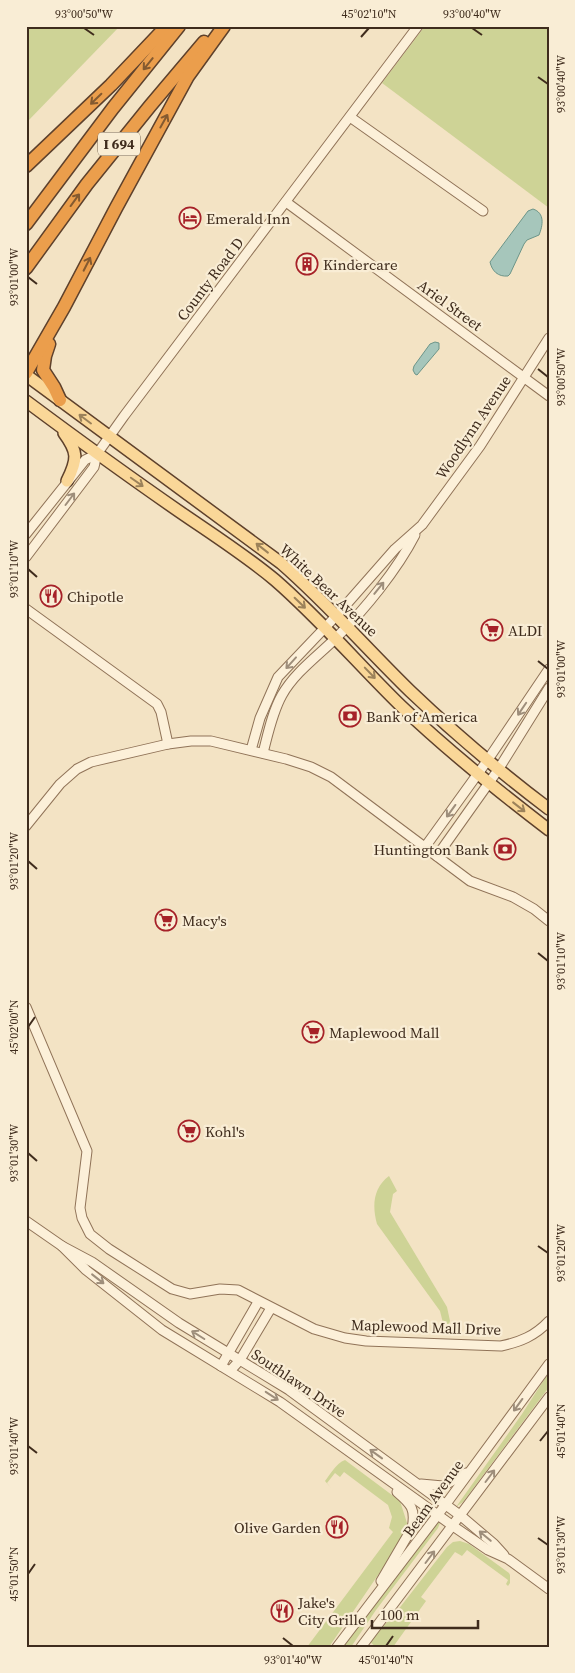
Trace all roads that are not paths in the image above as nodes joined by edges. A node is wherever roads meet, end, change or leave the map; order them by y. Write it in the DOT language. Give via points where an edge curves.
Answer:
graph roads {
  1 [pos="167,26"];
  2 [pos="179,26"];
  3 [pos="217,26"];
  4 [pos="224,26"];
  5 [pos="418,26"];
  6 [pos="350,117"];
  7 [pos="28,163"];
  8 [pos="286,202"];
  9 [pos="482,211"];
  10 [pos="26,224"];
  11 [pos="26,268"];
  12 [pos="64,307"];
  13 [pos="549,338"];
  14 [pos="26,374"];
  15 [pos="523,377"];
  16 [pos="549,396"];
  17 [pos="60,400"];
  18 [pos="26,401"];
  19 [pos="58,425"];
  20 [pos="110,437"];
  21 [pos="97,454"];
  22 [pos="67,481"];
  23 [pos="417,530"];
  24 [pos="26,534"];
  25 [pos="26,557"];
  26 [pos="26,609"];
  27 [pos="337,616"];
  28 [pos="348,626"];
  29 [pos="325,628"];
  30 [pos="336,638"];
  31 [pos="549,669"];
  32 [pos="549,688"];
  33 [pos="168,744"];
  34 [pos="250,750"];
  35 [pos="263,753"];
  36 [pos="488,761"];
  37 [pos="498,770"];
  38 [pos="477,775"];
  39 [pos="489,784"];
  40 [pos="549,809"];
  41 [pos="26,826"];
  42 [pos="549,830"];
  43 [pos="425,847"];
  44 [pos="437,856"];
  45 [pos="549,921"];
  46 [pos="26,1008"];
  47 [pos="26,1221"];
  48 [pos="62,1246"];
  49 [pos="258,1302"];
  50 [pos="271,1308"];
  51 [pos="549,1321"];
  52 [pos="229,1354"];
  53 [pos="240,1360"];
  54 [pos="549,1364"];
  55 [pos="221,1366"];
  56 [pos="230,1371"];
  57 [pos="549,1397"];
  58 [pos="371,1467"];
  59 [pos="471,1470"];
  60 [pos="416,1482"];
  61 [pos="446,1504"];
  62 [pos="438,1515"];
  63 [pos="461,1516"];
  64 [pos="453,1526"];
  65 [pos="508,1559"];
  66 [pos="549,1589"];
  67 [pos="365,1610"];
  68 [pos="337,1647"];
  69 [pos="361,1647"];
  1 -- 7 [label="highway, one-way" via="111,85"];
  2 -- 10 [label="highway, I 694, one-way"];
  11 -- 3 [label="highway, I 694, one-way" via="87,184"];
  12 -- 4 [label="highway, one-way" via="188,76"];
  5 -- 6 [label="street, County Road D"];
  6 -- 8 [label="street, County Road D"];
  6 -- 9 [label="street"];
  8 -- 15 [label="street, Ariel Street"];
  8 -- 20 [label="street, County Road D"];
  12 -- 14 [label="highway"];
  12 -- 17 [label="highway" via="45,356 43,370"];
  13 -- 15 [label="street, Woodlynn Avenue"];
  14 -- 17 [label="main road, White Bear Avenue"];
  15 -- 16 [label="street, Ariel Street"];
  15 -- 23 [label="street, Woodlynn Avenue" via="480,446"];
  20 -- 17 [label="main road, White Bear Avenue, one-way"];
  18 -- 19 [label="main road, White Bear Avenue"];
  19 -- 21 [label="main road, White Bear Avenue"];
  19 -- 22 [label="main road" via="75,454"];
  20 -- 21 [label="street, County Road D"];
  27 -- 20 [label="main road, White Bear Avenue, one-way" via="267,552"];
  21 -- 22 [label="street, County Road D" via="84,460"];
  25 -- 21 [label="street, County Road D, one-way" via="94,467"];
  21 -- 29 [label="main road, White Bear Avenue, one-way" via="256,565 297,599"];
  22 -- 24 [label="street, County Road D"];
  23 -- 27 [label="street, Woodlynn Avenue" via="395,549"];
  28 -- 23 [label="street, Woodlynn Avenue, one-way" via="404,557"];
  26 -- 33 [label="street" via="157,704"];
  27 -- 28 [label="main road, White Bear Avenue"];
  27 -- 29 [label="street, Woodlynn Avenue"];
  28 -- 30 [label="street, Woodlynn Avenue"];
  28 -- 36 [label="main road, White Bear Avenue" via="409,690"];
  29 -- 30 [label="main road, White Bear Avenue"];
  29 -- 34 [label="street, one-way" via="278,677"];
  30 -- 35 [label="street" via="294,677 273,717"];
  30 -- 38 [label="main road, White Bear Avenue, one-way" via="400,704"];
  31 -- 36 [label="street, one-way"];
  32 -- 37 [label="street"];
  33 -- 34 [label="street" via="211,741"];
  33 -- 41 [label="street" via="91,762 77,769 60,784"];
  34 -- 35 [label="street"];
  35 -- 43 [label="street" via="311,767 331,777"];
  36 -- 37 [label="main road, White Bear Avenue"];
  36 -- 38 [label="street"];
  37 -- 39 [label="street"];
  37 -- 40 [label="main road, White Bear Avenue"];
  38 -- 39 [label="main road, White Bear Avenue"];
  38 -- 43 [label="street, one-way"];
  39 -- 42 [label="main road, White Bear Avenue, one-way"];
  39 -- 44 [label="street"];
  43 -- 44 [label="street"];
  44 -- 45 [label="street" via="470,881 513,897"];
  46 -- 49 [label="street, Maplewood Mall Drive" via="87,1151 80,1208 90,1234 172,1289 190,1294 238,1290"];
  47 -- 48 [label="street, Southlawn Drive"];
  52 -- 48 [label="street, Southlawn Drive, one-way" via="92,1262"];
  48 -- 55 [label="street, Southlawn Drive, one-way" via="86,1270 162,1330"];
  49 -- 50 [label="street, Maplewood Mall Drive"];
  49 -- 52 [label="street"];
  50 -- 51 [label="street, Maplewood Mall Drive" via="314,1329 345,1338 414,1344 501,1346 535,1334"];
  50 -- 53 [label="street"];
  52 -- 53 [label="street, Southlawn Drive"];
  52 -- 55 [label="street"];
  53 -- 56 [label="street"];
  60 -- 53 [label="street, Southlawn Drive, one-way" via="289,1390"];
  54 -- 59 [label="street, Beam Avenue, one-way"];
  55 -- 56 [label="street, Southlawn Drive"];
  56 -- 58 [label="street, Southlawn Drive, one-way" via="280,1402"];
  63 -- 57 [label="street, one-way"];
  58 -- 62 [label="street, Southlawn Drive"];
  58 -- 67 [label="street" via="406,1500 414,1511 414,1519 412,1528"];
  59 -- 60 [label="street" via="443,1486"];
  59 -- 61 [label="street, Beam Avenue"];
  60 -- 61 [label="street, Southlawn Drive"];
  61 -- 62 [label="street, Beam Avenue"];
  61 -- 63 [label="street, Southlawn Drive"];
  62 -- 64 [label="street, Southlawn Drive"];
  62 -- 67 [label="street, Beam Avenue"];
  63 -- 64 [label="street"];
  65 -- 63 [label="street, Southlawn Drive, one-way"];
  64 -- 65 [label="street, Southlawn Drive" via="488,1550"];
  69 -- 64 [label="street, one-way"];
  65 -- 66 [label="street, Southlawn Drive"];
  67 -- 68 [label="street, Beam Avenue"];
}
